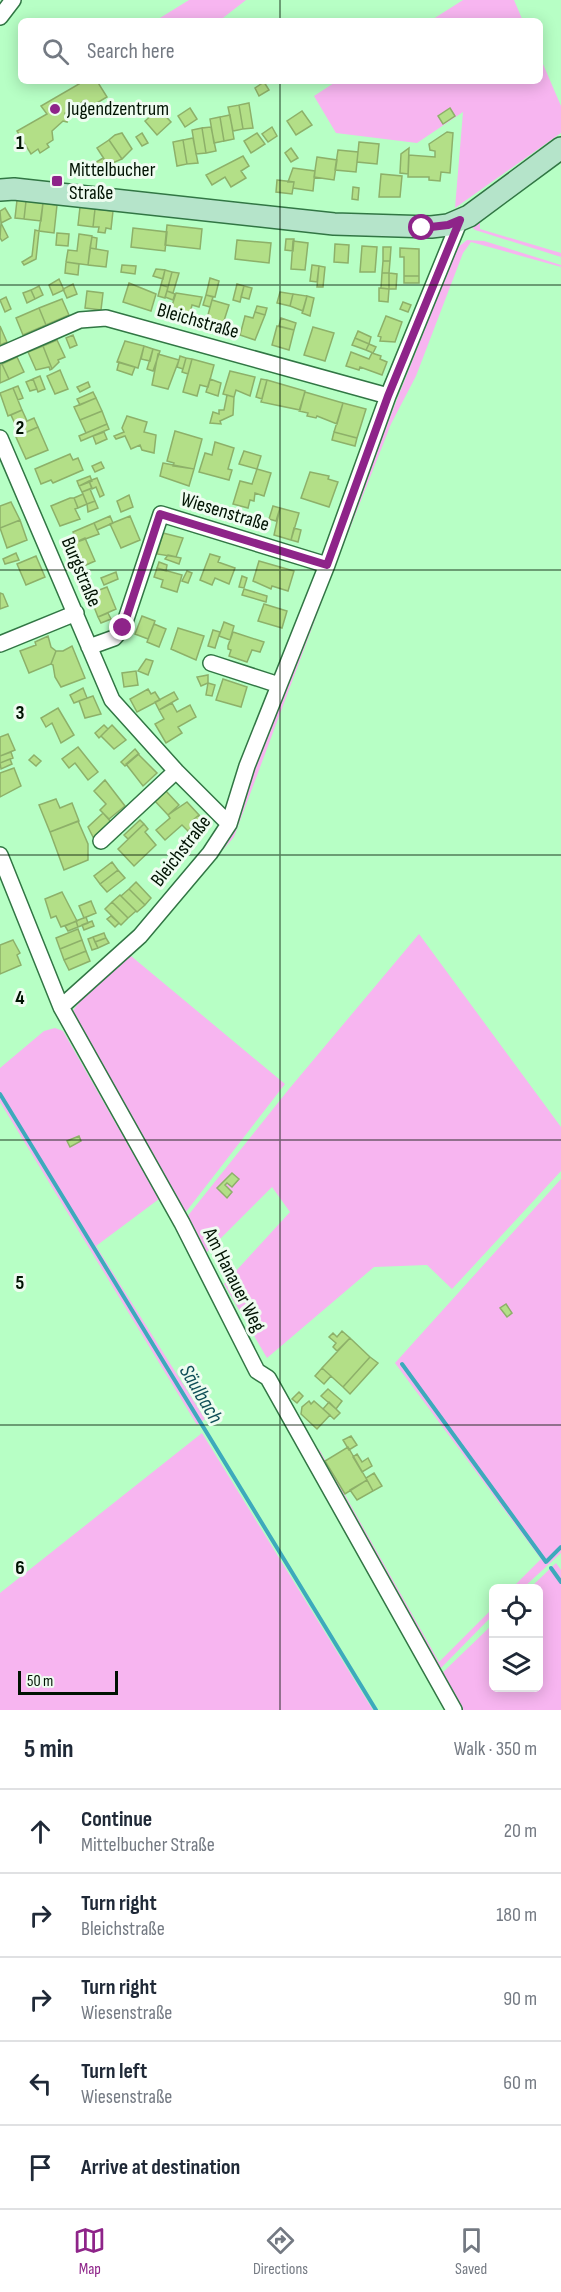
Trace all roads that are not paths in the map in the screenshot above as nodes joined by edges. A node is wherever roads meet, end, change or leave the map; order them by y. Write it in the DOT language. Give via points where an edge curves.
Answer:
graph roads {
  1 [pos="13,0"];
  2 [pos="0,17"];
  3 [pos="561,148"];
  4 [pos="0,190"];
  5 [pos="460,220"];
  6 [pos="0,355"];
  7 [pos="388,396"];
  8 [pos="0,438"];
  9 [pos="327,565"];
  10 [pos="76,613"];
  11 [pos="0,644"];
  12 [pos="89,647"];
  13 [pos="211,663"];
  14 [pos="279,685"];
  15 [pos="176,771"];
  16 [pos="229,824"];
  17 [pos="101,841"];
  18 [pos="0,855"];
  19 [pos="61,1007"];
  20 [pos="454,1710"];
  1 -- 2 [label="street"];
  3 -- 5 [label="main road"];
  4 -- 5 [label="main road" via="345,224 422,228"];
  5 -- 7 [label="street, Bleichstraße"];
  6 -- 7 [label="street, Bleichstraße" via="81,320 98,317"];
  7 -- 9 [label="street, Bleichstraße"];
  8 -- 10 [label="street, Burgstraße"];
  9 -- 12 [label="street, Wiesenstraße" via="160,514 123,628 114,638"];
  9 -- 14 [label="street, Bleichstraße"];
  10 -- 11 [label="street"];
  10 -- 12 [label="street, Burgstraße"];
  12 -- 15 [label="street, Burgstraße" via="116,706"];
  13 -- 14 [label="street"];
  14 -- 16 [label="street, Bleichstraße"];
  15 -- 16 [label="street, Burgstraße"];
  15 -- 17 [label="street"];
  16 -- 19 [label="street, Bleichstraße" via="210,854 140,936"];
  18 -- 19 [label="street, Am Hanauer Weg"];
  19 -- 20 [label="street, Am Hanauer Weg" via="182,1223 257,1371 268,1378"];
}
